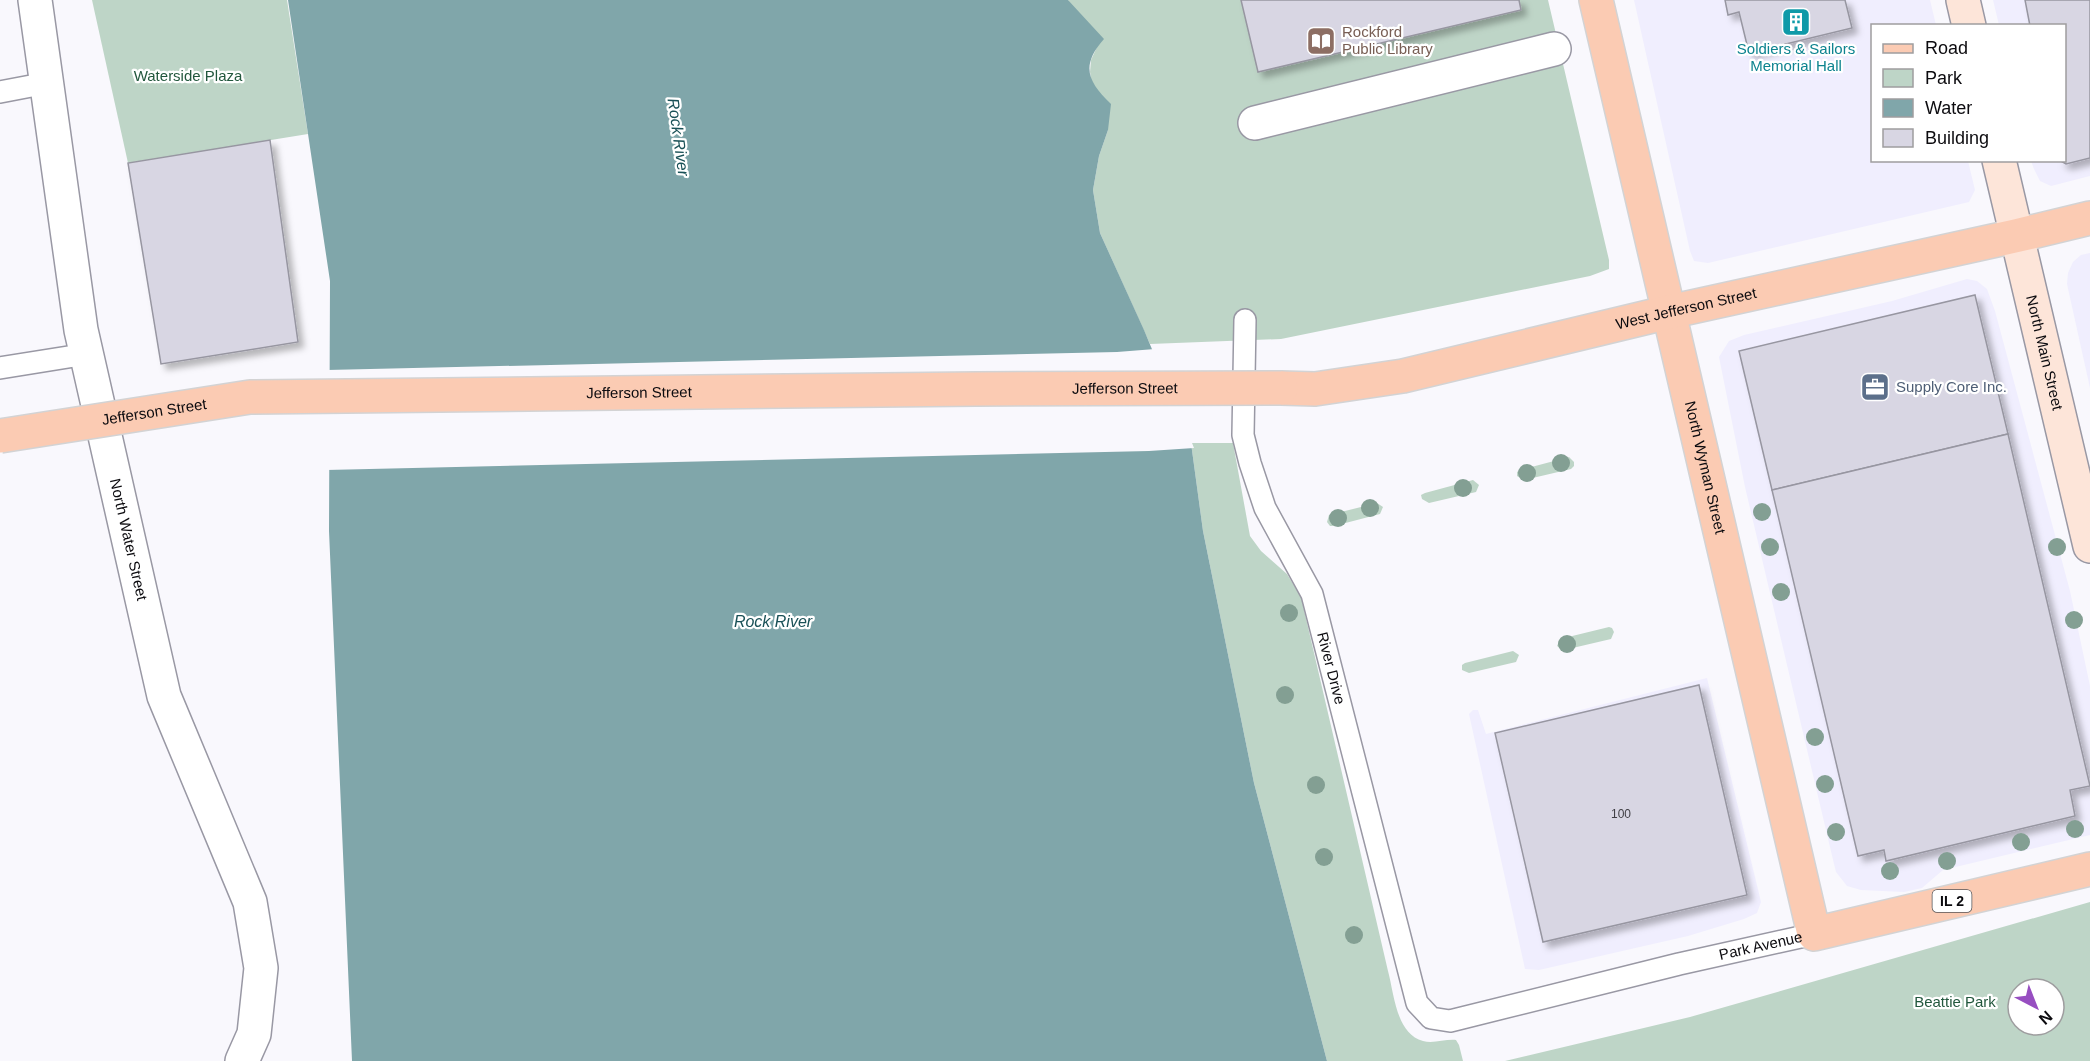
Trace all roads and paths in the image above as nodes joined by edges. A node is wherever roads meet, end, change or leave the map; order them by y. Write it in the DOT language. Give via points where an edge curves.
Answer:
graph roads {
  1 [pos="35,0"];
  2 [pos="1596,0"];
  3 [pos="1963,0"];
  4 [pos="1969,24"];
  5 [pos="1554,48"];
  6 [pos="46,83"];
  7 [pos="0,92"];
  8 [pos="1255,123"];
  9 [pos="1999,162"];
  10 [pos="2090,218"];
  11 [pos="2015,236"];
  12 [pos="1669,312"];
  13 [pos="1245,320"];
  14 [pos="87,354"];
  15 [pos="0,368"];
  16 [pos="1281,388"];
  17 [pos="0,436"];
  18 [pos="2090,546"];
  19 [pos="2090,869"];
  20 [pos="1814,934"];
  21 [pos="1431,1018"];
  22 [pos="242,1061"];
  1 -- 6 [label="street, North Water Street"];
  2 -- 12 [label="main road, North Wyman Street"];
  3 -- 4 [label="street"];
  5 -- 8 [label="street"];
  6 -- 7 [label="lane"];
  6 -- 14 [label="street, North Water Street"];
  9 -- 11 [label="street, North Main Street"];
  10 -- 11 [label="main road, West Jefferson Street"];
  11 -- 12 [label="main road, West Jefferson Street"];
  11 -- 18 [label="street, North Main Street"];
  12 -- 16 [label="main road, West Jefferson Street" via="1402,376 1315,389"];
  12 -- 20 [label="main road, North Wyman Street"];
  13 -- 21 [label="lane, River Drive" via="1243,435 1250,463 1265,508 1312,594 1417,1003"];
  14 -- 15 [label="lane"];
  14 -- 22 [label="street, North Water Street" via="164,696 250,902 261,968 254,1034"];
  16 -- 17 [label="main road, Jefferson Street, bridge" via="250,397"];
  19 -- 20 [label="main road, Park Avenue / IL 2"];
  20 -- 21 [label="lane, Park Avenue" via="1450,1022"];
}
